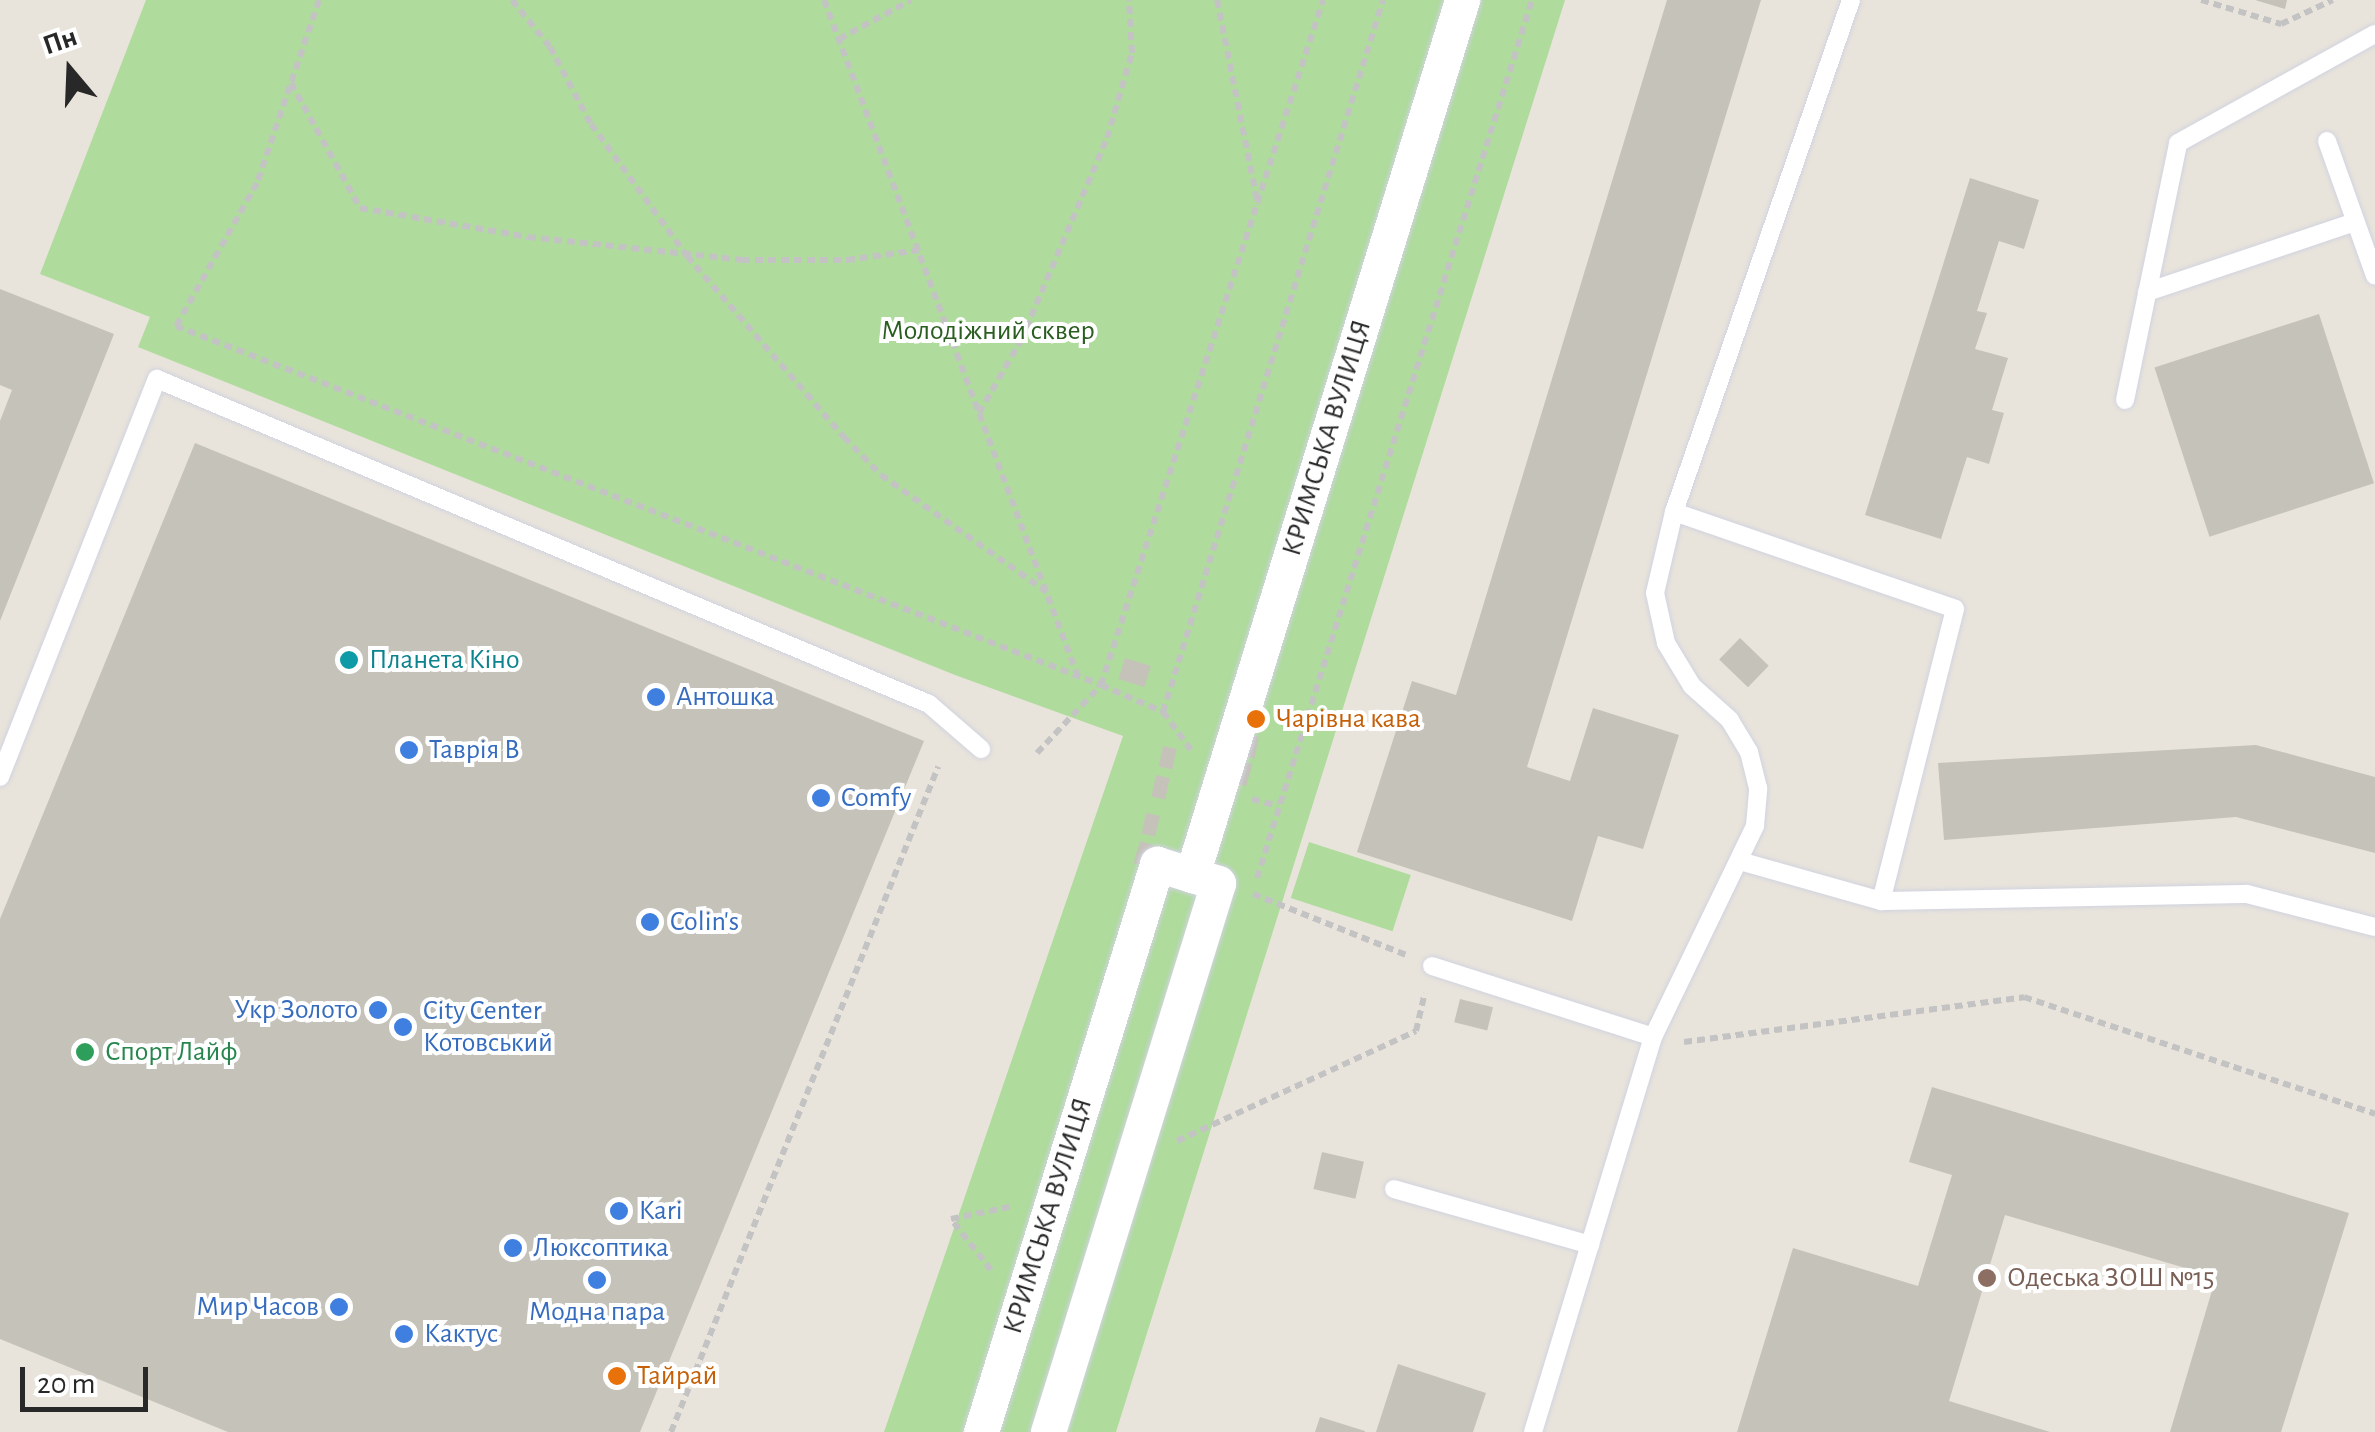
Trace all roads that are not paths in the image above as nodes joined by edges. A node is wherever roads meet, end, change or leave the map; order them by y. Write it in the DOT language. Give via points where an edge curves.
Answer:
graph roads {
  1 [pos="1462,0"];
  2 [pos="1850,0"];
  3 [pos="2375,34"];
  4 [pos="2326,141"];
  5 [pos="2356,222"];
  6 [pos="2375,276"];
  7 [pos="2147,292"];
  8 [pos="2125,400"];
  9 [pos="1674,512"];
  10 [pos="981,750"];
  11 [pos="0,776"];
  12 [pos="1740,860"];
  13 [pos="1192,875"];
  14 [pos="1881,900"];
  15 [pos="2375,928"];
  16 [pos="1432,966"];
  17 [pos="1653,1037"];
  18 [pos="1394,1190"];
  19 [pos="1590,1245"];
  20 [pos="981,1432"];
  21 [pos="1048,1432"];
  22 [pos="1533,1432"];
  1 -- 13 [label="street, КРИМСЬКА ВУЛИЦЯ"];
  2 -- 9 [label="lane"];
  3 -- 7 [label="lane" via="2178,143"];
  4 -- 5 [label="lane"];
  5 -- 6 [label="lane"];
  5 -- 7 [label="lane"];
  7 -- 8 [label="lane"];
  9 -- 12 [label="lane" via="1655,593 1666,644 1692,686 1730,720 1750,752 1758,788 1755,826"];
  9 -- 14 [label="lane" via="1955,610"];
  10 -- 11 [label="lane" via="928,704 156,378"];
  12 -- 14 [label="lane"];
  12 -- 17 [label="lane"];
  13 -- 20 [label="street, КРИМСЬКА ВУЛИЦЯ" via="1157,864"];
  13 -- 21 [label="street" via="1218,883 1138,1159"];
  14 -- 15 [label="lane" via="2247,894"];
  16 -- 17 [label="lane"];
  17 -- 19 [label="lane"];
  18 -- 19 [label="lane"];
  19 -- 22 [label="lane"];
}
